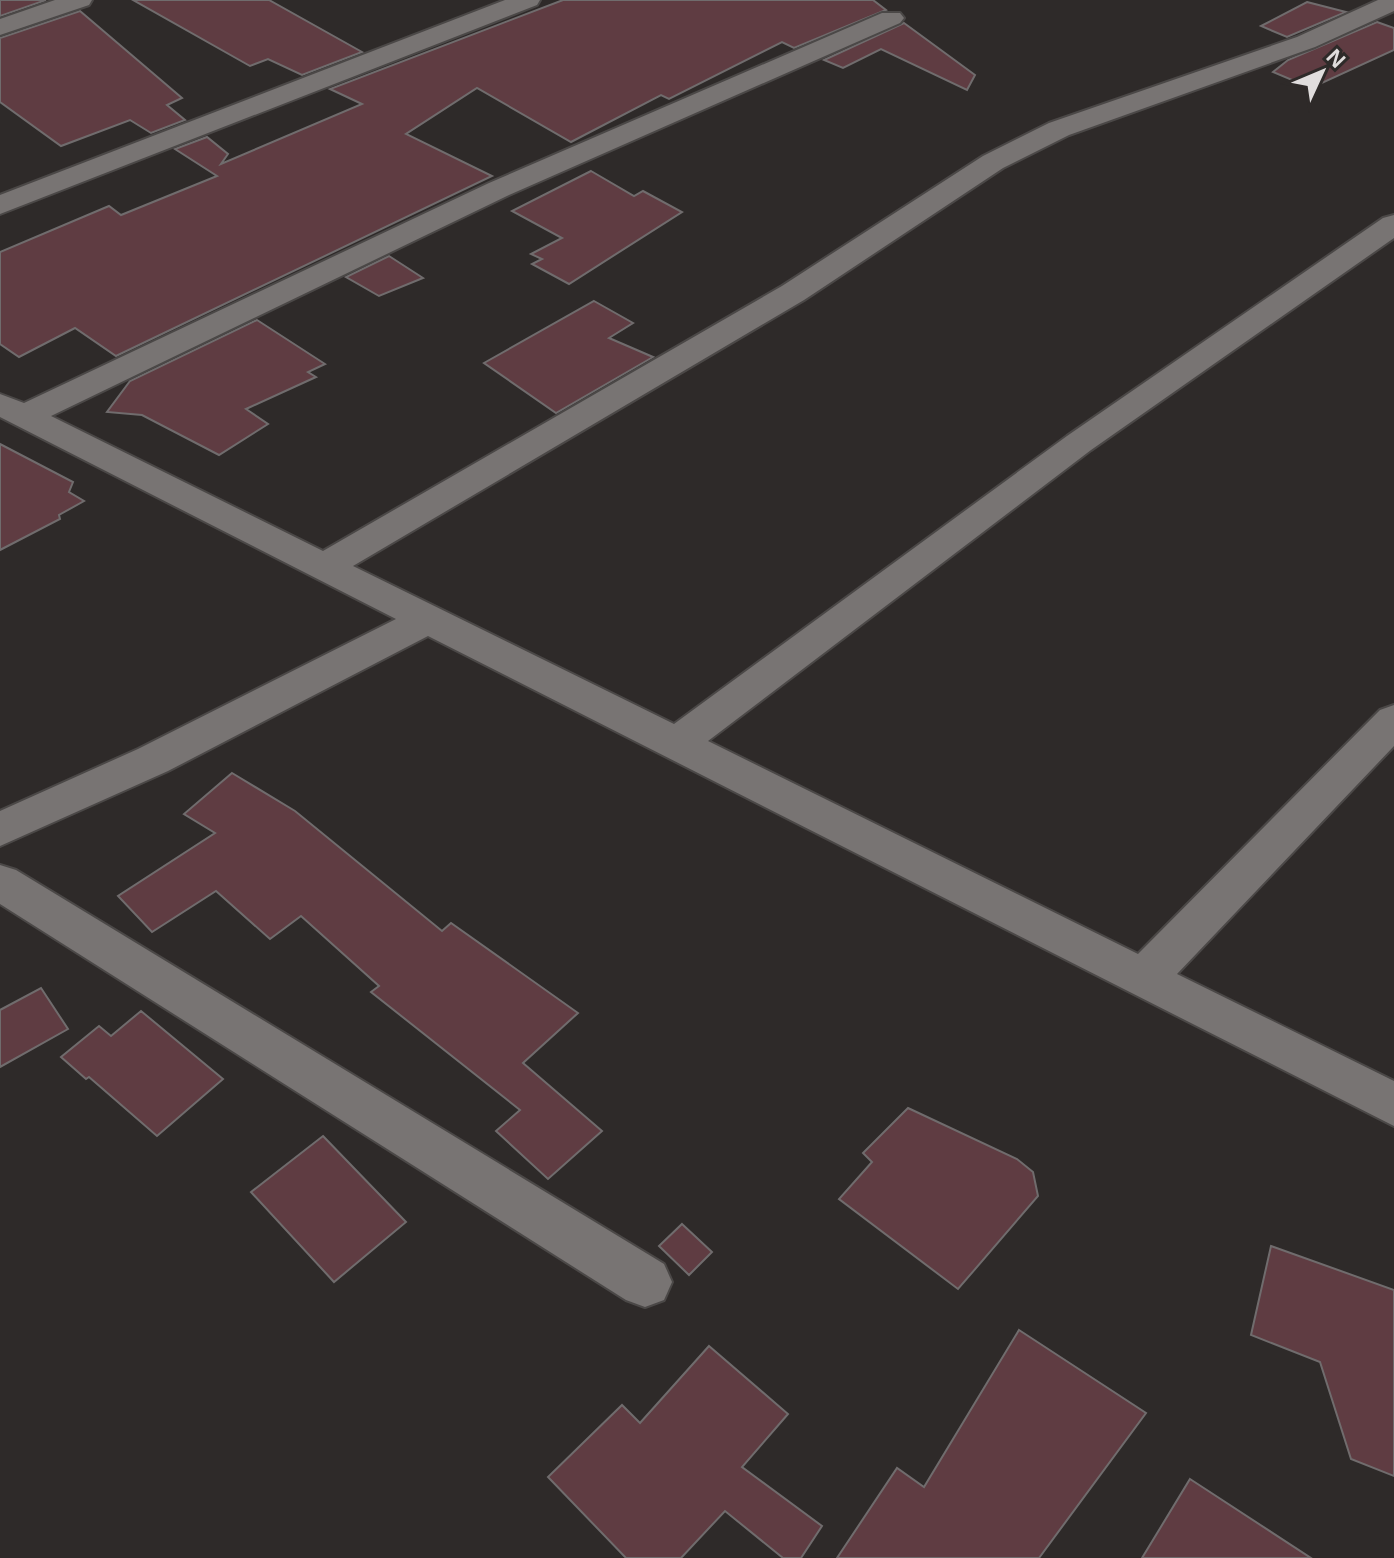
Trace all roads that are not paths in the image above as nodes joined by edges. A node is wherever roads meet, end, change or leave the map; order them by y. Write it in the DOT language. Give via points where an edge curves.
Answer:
graph roads {
  1 [pos="80,0"];
  2 [pos="528,0"];
  3 [pos="1394,2"];
  4 [pos="891,18"];
  5 [pos="0,27"];
  6 [pos="0,205"];
  7 [pos="1394,224"];
  8 [pos="12,410"];
  9 [pos="323,567"];
  10 [pos="428,619"];
  11 [pos="1394,720"];
  12 [pos="676,744"];
  13 [pos="0,830"];
  14 [pos="0,882"];
  15 [pos="1144,978"];
  16 [pos="1394,1105"];
  17 [pos="645,1282"];
  1 -- 5 [label="street"];
  2 -- 6 [label="street"];
  3 -- 9 [label="street" via="1306,42 1059,129 993,162 793,293"];
  4 -- 8 [label="street"];
  7 -- 12 [label="street" via="1079,443"];
  8 -- 9 [label="street"];
  9 -- 10 [label="street"];
  10 -- 12 [label="street"];
  10 -- 13 [label="street" via="153,760"];
  11 -- 15 [label="street"];
  12 -- 15 [label="street"];
  14 -- 17 [label="street"];
  15 -- 16 [label="street"];
}
